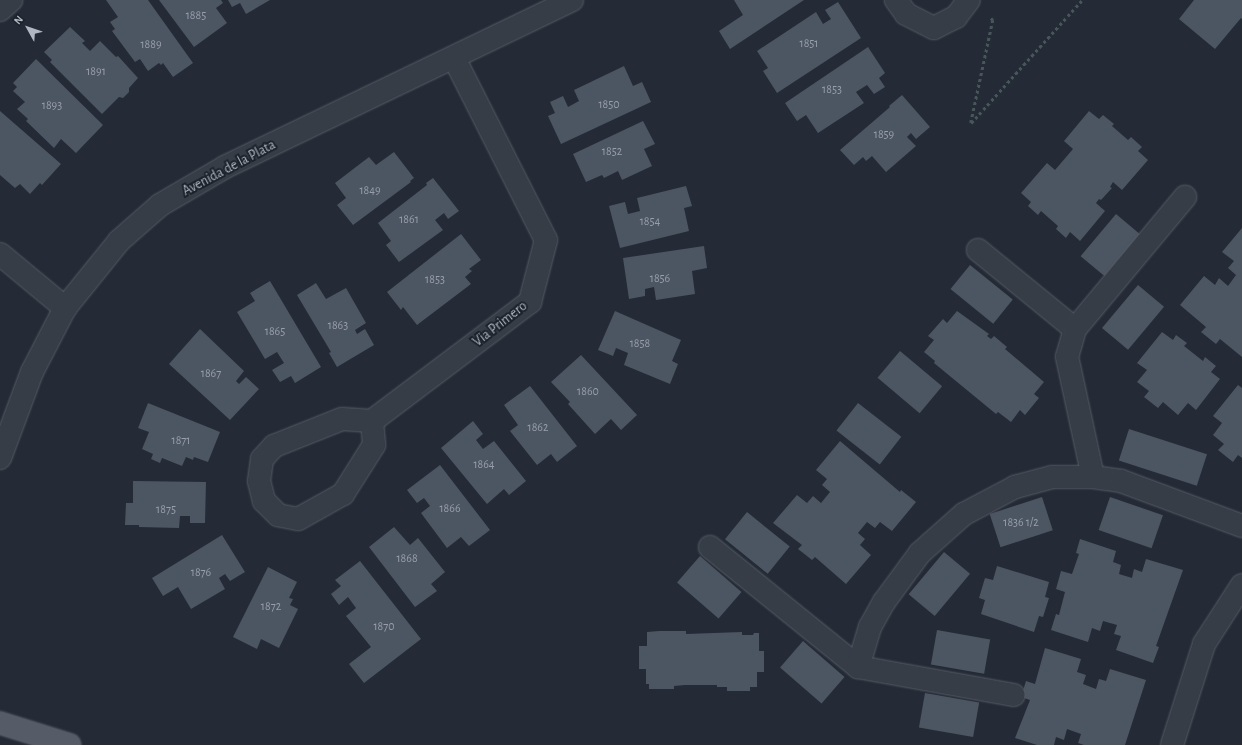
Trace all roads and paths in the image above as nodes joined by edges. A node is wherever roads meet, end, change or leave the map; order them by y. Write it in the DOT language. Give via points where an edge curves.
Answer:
graph roads {
  1 [pos="11,0"];
  2 [pos="572,0"];
  3 [pos="896,0"];
  4 [pos="969,0"];
  5 [pos="1082,0"];
  6 [pos="0,10"];
  7 [pos="989,14"];
  8 [pos="454,58"];
  9 [pos="1186,197"];
  10 [pos="978,250"];
  11 [pos="0,254"];
  12 [pos="65,308"];
  13 [pos="1075,329"];
  14 [pos="372,421"];
  15 [pos="0,458"];
  16 [pos="1092,476"];
  17 [pos="1242,526"];
  18 [pos="710,547"];
  19 [pos="1242,585"];
  20 [pos="858,667"];
  21 [pos="1013,695"];
  22 [pos="0,723"];
  23 [pos="70,745"];
  24 [pos="1172,745"];
  1 -- 6 [label="street"];
  2 -- 8 [label="street, Avenida de la Plata"];
  3 -- 4 [label="street" via="906,14 934,28 956,17"];
  5 -- 7 [label="path" via="971,123 993,20"];
  8 -- 12 [label="street, Avenida de la Plata" via="225,167 160,205 119,240"];
  8 -- 14 [label="street, Via Primero" via="546,240 530,302"];
  9 -- 13 [label="street"];
  10 -- 13 [label="street"];
  11 -- 12 [label="street"];
  12 -- 15 [label="street, Avenida de la Plata" via="32,372"];
  13 -- 16 [label="street" via="1067,357"];
  14 -- 14 [label="street" via="342,419 274,446 262,459 259,481 264,501 278,516 298,520 343,494 374,445"];
  16 -- 17 [label="street" via="1121,481"];
  16 -- 20 [label="street" via="1053,477 1015,487 964,514 920,554 884,602 870,627"];
  18 -- 20 [label="street"];
  19 -- 24 [label="street" via="1204,644"];
  20 -- 21 [label="street"];
  22 -- 23 [label="main road"];
}
